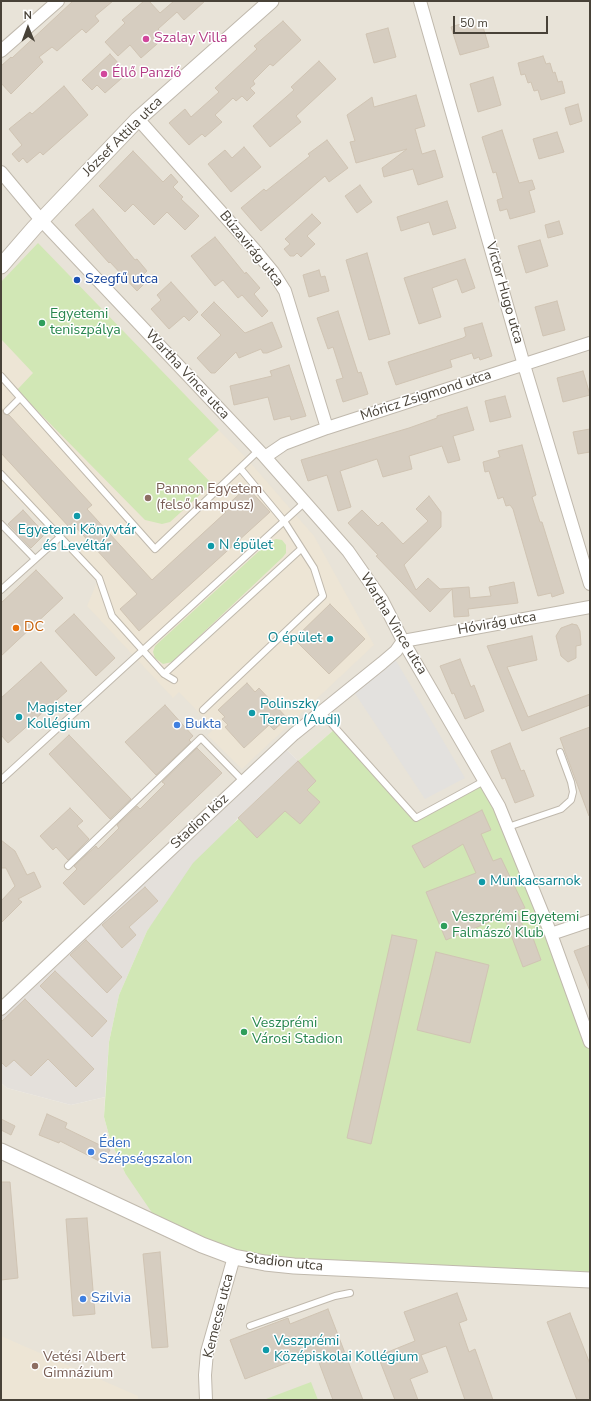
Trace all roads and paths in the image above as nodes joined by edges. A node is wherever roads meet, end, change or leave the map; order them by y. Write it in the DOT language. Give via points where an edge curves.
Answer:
graph roads {
  1 [pos="58,1"];
  2 [pos="271,1"];
  3 [pos="420,1"];
  4 [pos="1,51"];
  5 [pos="138,119"];
  6 [pos="1,172"];
  7 [pos="41,220"];
  8 [pos="1,266"];
  9 [pos="590,343"];
  10 [pos="524,365"];
  11 [pos="1,376"];
  12 [pos="20,398"];
  13 [pos="7,411"];
  14 [pos="327,428"];
  15 [pos="262,453"];
  16 [pos="240,468"];
  17 [pos="1,474"];
  18 [pos="305,502"];
  19 [pos="284,521"];
  20 [pos="1,524"];
  21 [pos="60,537"];
  22 [pos="301,549"];
  23 [pos="35,560"];
  24 [pos="590,584"];
  25 [pos="1,590"];
  26 [pos="590,607"];
  27 [pos="403,641"];
  28 [pos="142,652"];
  29 [pos="164,674"];
  30 [pos="174,680"];
  31 [pos="203,710"];
  32 [pos="322,712"];
  33 [pos="560,752"];
  34 [pos="1,780"];
  35 [pos="484,781"];
  36 [pos="243,782"];
  37 [pos="508,827"];
  38 [pos="68,866"];
  39 [pos="590,921"];
  40 [pos="551,934"];
  41 [pos="1,1009"];
  42 [pos="590,1042"];
  43 [pos="1,1151"];
  44 [pos="234,1257"];
  45 [pos="590,1280"];
  46 [pos="350,1293"];
  47 [pos="250,1326"];
  48 [pos="206,1400"];
  1 -- 4 [label="street"];
  2 -- 5 [label="street, József Attila utca"];
  3 -- 10 [label="street, Victor Hugo utca"];
  5 -- 7 [label="street, József Attila utca"];
  5 -- 14 [label="street, Búzavirág utca" via="254,249 285,291"];
  6 -- 7 [label="street"];
  7 -- 8 [label="street, József Attila utca"];
  7 -- 15 [label="street, Wartha Vince utca"];
  9 -- 10 [label="street, Móricz Zsigmond utca"];
  10 -- 14 [label="street, Móricz Zsigmond utca"];
  10 -- 24 [label="street, Victor Hugo utca"];
  11 -- 12 [label="lane"];
  12 -- 13 [label="lane"];
  12 -- 16 [label="lane" via="155,549"];
  14 -- 15 [label="street, Móricz Zsigmond utca"];
  15 -- 16 [label="lane"];
  15 -- 18 [label="street, Wartha Vince utca"];
  16 -- 19 [label="lane"];
  17 -- 21 [label="lane"];
  18 -- 19 [label="lane"];
  18 -- 27 [label="street, Wartha Vince utca" via="348,551 382,600"];
  19 -- 22 [label="lane"];
  19 -- 28 [label="lane"];
  20 -- 23 [label="lane"];
  21 -- 23 [label="lane"];
  21 -- 28 [label="lane" via="99,578 112,616"];
  22 -- 29 [label="lane"];
  22 -- 31 [label="lane" via="314,568 323,596"];
  23 -- 25 [label="lane"];
  26 -- 27 [label="street, Hóvirág utca"];
  27 -- 32 [label="street, Stadion köz" via="396,651"];
  27 -- 35 [label="street, Wartha Vince utca"];
  28 -- 29 [label="lane"];
  28 -- 34 [label="lane"];
  29 -- 30 [label="lane"];
  32 -- 35 [label="lane" via="416,818"];
  32 -- 36 [label="street, Stadion köz" via="294,734"];
  33 -- 37 [label="lane" via="571,782 571,800 561,809"];
  35 -- 37 [label="street, Wartha Vince utca"];
  36 -- 38 [label="lane" via="201,738"];
  36 -- 41 [label="street, Stadion köz"];
  37 -- 40 [label="street, Wartha Vince utca"];
  39 -- 40 [label="street"];
  40 -- 42 [label="street, Wartha Vince utca"];
  43 -- 44 [label="street, Stadion utca" via="202,1245"];
  44 -- 45 [label="street, Stadion utca" via="294,1266"];
  44 -- 48 [label="street, Kemecse utca" via="207,1352"];
  46 -- 47 [label="lane"];
}
